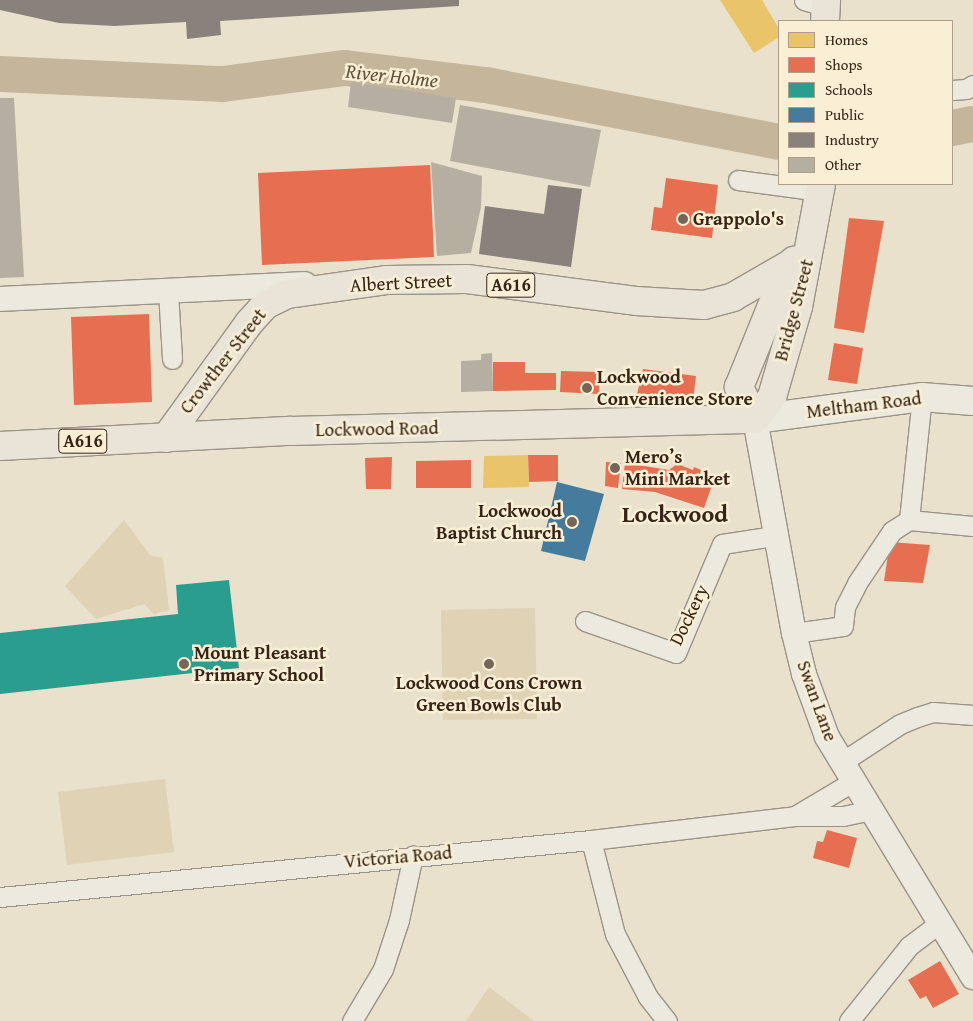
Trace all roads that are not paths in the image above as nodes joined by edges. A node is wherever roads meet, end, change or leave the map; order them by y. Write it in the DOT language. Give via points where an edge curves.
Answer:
graph roads {
  1 [pos="973,85"];
  2 [pos="953,90"];
  3 [pos="738,180"];
  4 [pos="778,183"];
  5 [pos="797,185"];
  6 [pos="820,187"];
  7 [pos="812,243"];
  8 [pos="792,263"];
  9 [pos="318,289"];
  10 [pos="168,291"];
  11 [pos="0,299"];
  12 [pos="172,359"];
  13 [pos="922,397"];
  14 [pos="973,401"];
  15 [pos="755,419"];
  16 [pos="166,438"];
  17 [pos="0,446"];
  18 [pos="909,520"];
  19 [pos="973,526"];
  20 [pos="774,536"];
  21 [pos="585,621"];
  22 [pos="794,633"];
  23 [pos="973,716"];
  24 [pos="848,772"];
  25 [pos="871,810"];
  26 [pos="795,816"];
  27 [pos="591,840"];
  28 [pos="413,855"];
  29 [pos="0,897"];
  30 [pos="940,923"];
  31 [pos="973,977"];
  32 [pos="352,1021"];
  33 [pos="667,1021"];
  34 [pos="849,1021"];
  1 -- 2 [label="street"];
  3 -- 4 [label="street"];
  5 -- 6 [label="street"];
  6 -- 7 [label="main road"];
  7 -- 8 [label="main road, Bridge Street / A616"];
  7 -- 15 [label="main road, Bridge Street" via="772,397"];
  8 -- 9 [label="main road, Albert Street / A616" via="733,297 704,306 467,279 386,280"];
  8 -- 15 [label="main road, Bridge Street / A616" via="740,387"];
  9 -- 10 [label="street, Albert Street" via="306,284"];
  9 -- 16 [label="main road, Crowther Street / A616" via="288,294 265,305"];
  10 -- 11 [label="street, Albert Street"];
  10 -- 12 [label="street"];
  13 -- 14 [label="main road, Meltham Road"];
  13 -- 15 [label="main road, Meltham Road"];
  13 -- 18 [label="street"];
  15 -- 16 [label="main road, Lockwood Road / A616" via="292,431"];
  15 -- 20 [label="street, Swan Lane"];
  16 -- 17 [label="main road, Lockwood Road / A616"];
  18 -- 19 [label="street"];
  18 -- 22 [label="street" via="892,531 857,583 846,607 843,626"];
  20 -- 21 [label="street, Dockery" via="722,544 676,653"];
  20 -- 22 [label="street, Swan Lane"];
  22 -- 24 [label="street, Swan Lane" via="804,674 827,737"];
  23 -- 24 [label="street, Victoria Road" via="933,712 900,724"];
  24 -- 25 [label="street, Swan Lane"];
  24 -- 26 [label="street, Victoria Road"];
  25 -- 26 [label="street, Victoria Road" via="843,816"];
  25 -- 30 [label="street, Swan Lane"];
  26 -- 27 [label="street, Victoria Road"];
  27 -- 28 [label="street, Victoria Road"];
  27 -- 33 [label="street" via="615,934 644,990"];
  28 -- 29 [label="street, Victoria Road"];
  28 -- 32 [label="street" via="399,920 382,969"];
  30 -- 31 [label="street, Swan Lane"];
  30 -- 34 [label="street" via="904,952"];
}
